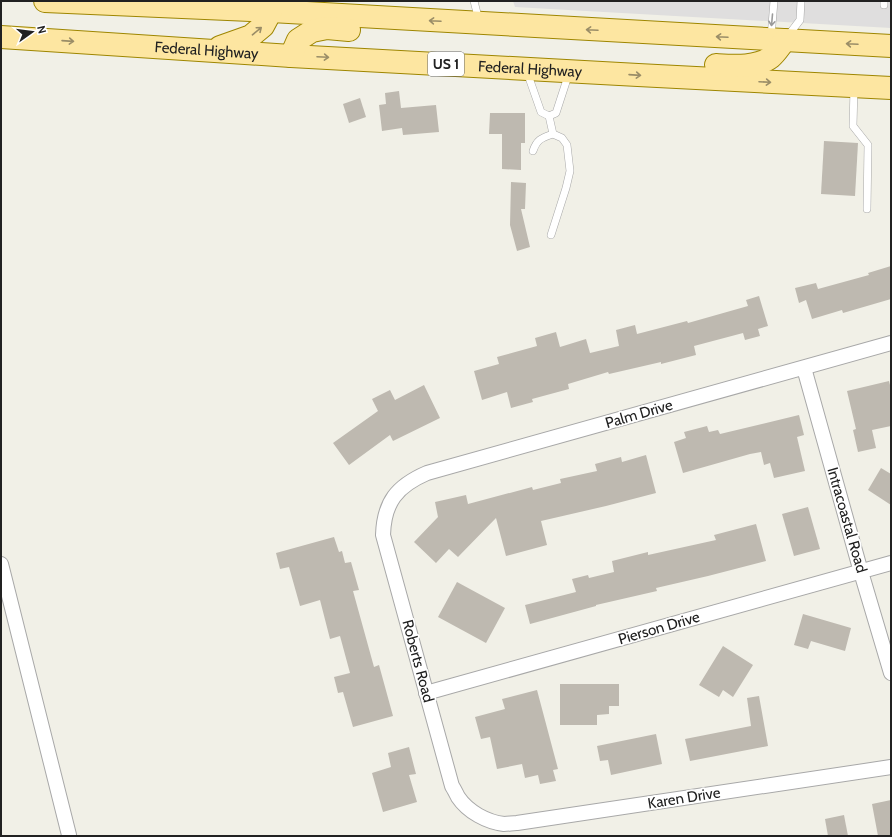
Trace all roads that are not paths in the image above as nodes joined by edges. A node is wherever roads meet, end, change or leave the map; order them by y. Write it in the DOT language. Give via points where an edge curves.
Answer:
graph roads {
  1 [pos="45,1"];
  2 [pos="474,1"];
  3 [pos="774,1"];
  4 [pos="801,1"];
  5 [pos="271,7"];
  6 [pos="485,24"];
  7 [pos="1,37"];
  8 [pos="778,40"];
  9 [pos="891,46"];
  10 [pos="210,50"];
  11 [pos="291,56"];
  12 [pos="493,66"];
  13 [pos="526,68"];
  14 [pos="569,71"];
  15 [pos="854,86"];
  16 [pos="891,88"];
  17 [pos="549,116"];
  18 [pos="553,134"];
  19 [pos="532,151"];
  20 [pos="867,209"];
  21 [pos="551,235"];
  22 [pos="891,343"];
  23 [pos="804,368"];
  24 [pos="394,496"];
  25 [pos="891,563"];
  26 [pos="1,564"];
  27 [pos="861,572"];
  28 [pos="891,673"];
  29 [pos="426,693"];
  30 [pos="891,767"];
  31 [pos="479,816"];
  32 [pos="69,836"];
  1 -- 5 [label="main road"];
  2 -- 6 [label="lane"];
  3 -- 8 [label="lane, one-way"];
  4 -- 8 [label="lane" via="800,20"];
  6 -- 5 [label="main road, one-way"];
  10 -- 5 [label="main road, one-way" via="251,36 263,26"];
  8 -- 6 [label="main road, one-way"];
  6 -- 11 [label="main road" via="464,34 442,36 327,28 312,31 298,40"];
  7 -- 10 [label="main road, Federal Highway / US 1, one-way"];
  9 -- 8 [label="main road, one-way"];
  8 -- 12 [label="main road" via="770,58 755,64 739,66 531,56 509,59"];
  10 -- 11 [label="main road, Federal Highway / US 1"];
  11 -- 12 [label="main road, Federal Highway / US 1, one-way"];
  12 -- 13 [label="main road, Federal Highway / US 1"];
  13 -- 14 [label="main road, Federal Highway / US 1"];
  13 -- 17 [label="lane" via="541,112"];
  14 -- 15 [label="main road, Federal Highway / US 1, one-way"];
  14 -- 17 [label="lane" via="556,113"];
  15 -- 16 [label="main road, Federal Highway / US 1"];
  15 -- 20 [label="lane" via="853,126 868,145"];
  17 -- 18 [label="lane"];
  18 -- 19 [label="lane" via="535,144"];
  18 -- 21 [label="lane" via="562,138 567,145 570,171"];
  22 -- 23 [label="street, Palm Drive"];
  23 -- 24 [label="street, Palm Drive" via="427,473 414,478"];
  23 -- 27 [label="street, Intracoastal Road"];
  24 -- 29 [label="street, Roberts Road" via="384,522 383,536"];
  25 -- 27 [label="street, Pierson Drive"];
  26 -- 32 [label="street"];
  27 -- 28 [label="street, Intracoastal Road"];
  27 -- 29 [label="street, Pierson Drive"];
  29 -- 31 [label="street, Roberts Road" via="452,786 459,798"];
  30 -- 31 [label="street, Karen Drive" via="517,823 505,824"];
}
